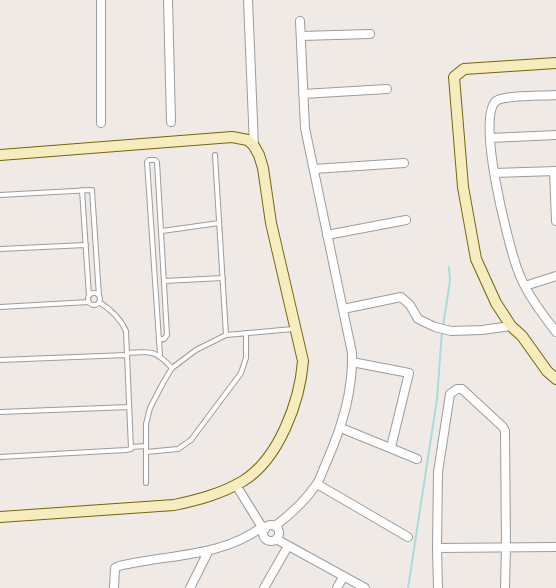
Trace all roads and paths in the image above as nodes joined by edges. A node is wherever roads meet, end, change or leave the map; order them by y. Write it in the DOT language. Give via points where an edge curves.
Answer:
graph roads {
  1 [pos="101,0"];
  2 [pos="168,0"];
  3 [pos="248,0"];
  4 [pos="300,22"];
  5 [pos="370,34"];
  6 [pos="301,36"];
  7 [pos="556,63"];
  8 [pos="387,89"];
  9 [pos="303,94"];
  10 [pos="556,95"];
  11 [pos="171,122"];
  12 [pos="101,123"];
  13 [pos="556,136"];
  14 [pos="490,138"];
  15 [pos="254,146"];
  16 [pos="0,155"];
  17 [pos="215,155"];
  18 [pos="404,163"];
  19 [pos="314,169"];
  20 [pos="555,171"];
  21 [pos="494,173"];
  22 [pos="82,190"];
  23 [pos="0,195"];
  24 [pos="406,220"];
  25 [pos="556,221"];
  26 [pos="219,223"];
  27 [pos="162,231"];
  28 [pos="327,235"];
  29 [pos="86,245"];
  30 [pos="0,249"];
  31 [pos="556,276"];
  32 [pos="223,278"];
  33 [pos="164,281"];
  34 [pos="526,286"];
  35 [pos="89,296"];
  36 [pos="99,296"];
  37 [pos="89,302"];
  38 [pos="99,302"];
  39 [pos="0,306"];
  40 [pos="343,309"];
  41 [pos="511,326"];
  42 [pos="296,328"];
  43 [pos="556,332"];
  44 [pos="246,333"];
  45 [pos="226,335"];
  46 [pos="159,339"];
  47 [pos="127,354"];
  48 [pos="160,355"];
  49 [pos="0,360"];
  50 [pos="352,362"];
  51 [pos="172,368"];
  52 [pos="556,378"];
  53 [pos="129,406"];
  54 [pos="0,412"];
  55 [pos="340,428"];
  56 [pos="146,446"];
  57 [pos="131,447"];
  58 [pos="391,447"];
  59 [pos="146,452"];
  60 [pos="0,457"];
  61 [pos="417,459"];
  62 [pos="146,483"];
  63 [pos="236,484"];
  64 [pos="317,484"];
  65 [pos="0,517"];
  66 [pos="275,526"];
  67 [pos="263,528"];
  68 [pos="408,537"];
  69 [pos="276,539"];
  70 [pos="288,546"];
  71 [pos="506,547"];
  72 [pos="556,547"];
  73 [pos="437,548"];
  74 [pos="208,552"];
  75 [pos="343,577"];
  76 [pos="114,588"];
  77 [pos="190,588"];
  78 [pos="264,588"];
  79 [pos="337,588"];
  80 [pos="365,588"];
  81 [pos="438,588"];
  82 [pos="505,588"];
  1 -- 12 [label="street"];
  2 -- 11 [label="street"];
  3 -- 15 [label="street"];
  4 -- 6 [label="street"];
  5 -- 6 [label="street"];
  6 -- 9 [label="street"];
  7 -- 41 [label="street" via="464,69 454,77 462,187 476,259 496,303"];
  8 -- 9 [label="street"];
  9 -- 19 [label="street" via="305,128"];
  10 -- 14 [label="street" via="497,101 489,120"];
  13 -- 14 [label="street"];
  14 -- 21 [label="street"];
  15 -- 16 [label="street" via="248,140 232,137"];
  15 -- 42 [label="street" via="263,168 271,223"];
  17 -- 26 [label="lane"];
  18 -- 19 [label="street"];
  19 -- 28 [label="street"];
  20 -- 21 [label="street"];
  20 -- 25 [label="street"];
  21 -- 34 [label="street" via="514,259"];
  22 -- 23 [label="lane"];
  22 -- 29 [label="lane"];
  22 -- 36 [label="lane" via="92,191"];
  24 -- 28 [label="street"];
  26 -- 27 [label="lane"];
  26 -- 32 [label="lane"];
  27 -- 33 [label="lane"];
  27 -- 46 [label="lane" via="156,160 147,161"];
  28 -- 40 [label="street"];
  29 -- 30 [label="lane"];
  29 -- 35 [label="lane"];
  31 -- 34 [label="street"];
  32 -- 33 [label="lane"];
  32 -- 45 [label="lane"];
  33 -- 46 [label="lane" via="168,335"];
  34 -- 43 [label="street"];
  35 -- 36 [label="lane" via="94,293"];
  35 -- 37 [label="lane"];
  36 -- 38 [label="lane"];
  37 -- 38 [label="lane" via="93,305"];
  37 -- 39 [label="lane"];
  38 -- 47 [label="lane" via="124,326"];
  40 -- 41 [label="street" via="401,297 418,319 442,329 482,330"];
  40 -- 50 [label="street"];
  41 -- 52 [label="street"];
  42 -- 44 [label="lane"];
  42 -- 63 [label="street" via="303,361 293,410 267,458"];
  44 -- 45 [label="lane"];
  44 -- 59 [label="lane" via="246,358 241,373 191,440 178,448"];
  45 -- 51 [label="lane" via="196,350"];
  46 -- 48 [label="lane"];
  47 -- 48 [label="lane" via="148,352"];
  47 -- 49 [label="lane"];
  47 -- 53 [label="lane"];
  48 -- 51 [label="lane"];
  50 -- 55 [label="street" via="349,395"];
  50 -- 58 [label="street" via="409,373"];
  51 -- 56 [label="lane" via="150,408"];
  53 -- 54 [label="lane"];
  53 -- 57 [label="lane"];
  55 -- 58 [label="street"];
  55 -- 64 [label="street"];
  56 -- 57 [label="lane"];
  56 -- 59 [label="lane"];
  57 -- 60 [label="lane" via="126,450"];
  58 -- 61 [label="street"];
  59 -- 62 [label="lane"];
  63 -- 65 [label="street" via="198,500 174,505"];
  63 -- 67 [label="street"];
  64 -- 66 [label="street" via="300,505"];
  64 -- 68 [label="street"];
  66 -- 67 [label="street"];
  66 -- 69 [label="street" via="279,533"];
  67 -- 69 [label="street" via="267,539"];
  67 -- 74 [label="street"];
  69 -- 70 [label="street"];
  70 -- 75 [label="street"];
  70 -- 78 [label="street"];
  71 -- 72 [label="street"];
  71 -- 73 [label="street"];
  71 -- 73 [label="street" via="505,431 462,389 457,389 450,394 440,455"];
  71 -- 82 [label="street"];
  73 -- 81 [label="street"];
  74 -- 76 [label="street" via="119,566 115,568"];
  74 -- 77 [label="street"];
  75 -- 79 [label="street"];
  75 -- 80 [label="street"];
}
